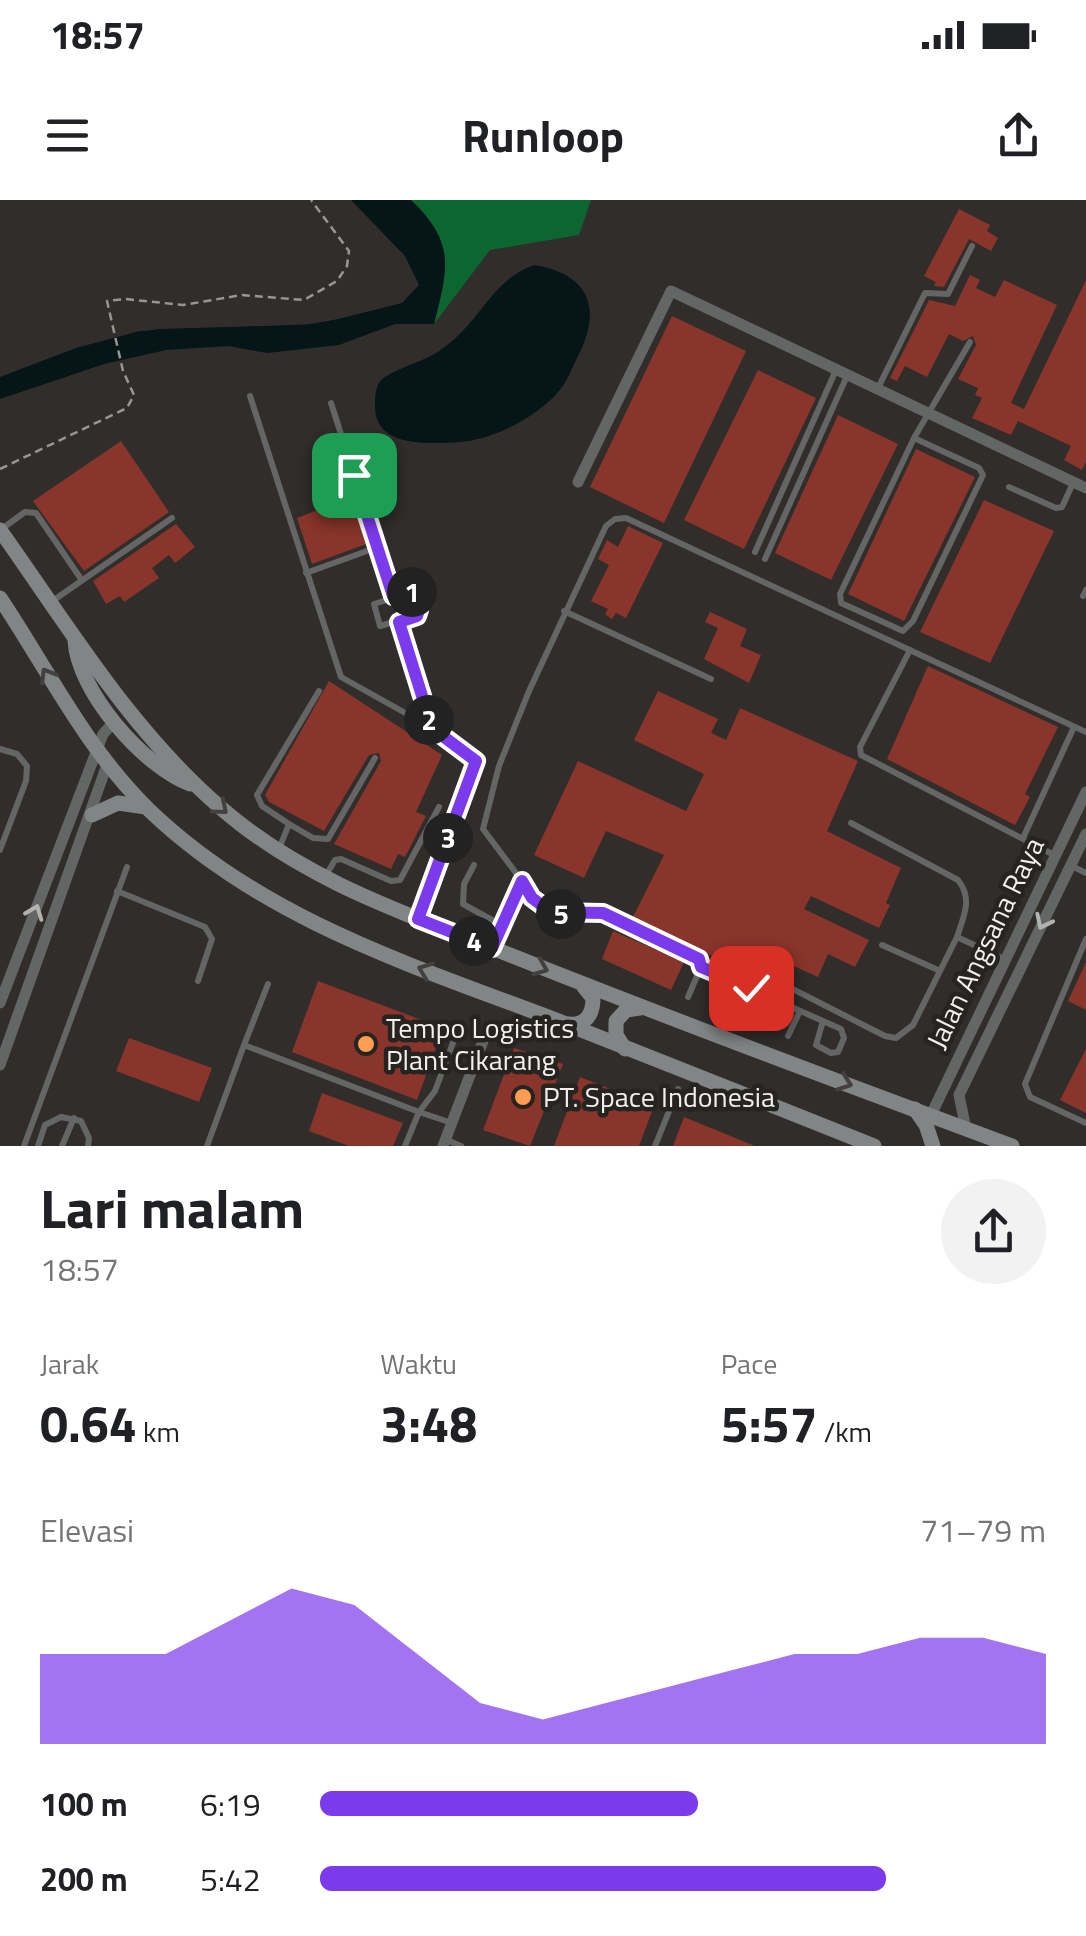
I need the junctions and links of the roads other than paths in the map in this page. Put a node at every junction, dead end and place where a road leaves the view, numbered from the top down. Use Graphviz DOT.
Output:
graph roads {
  1 [pos="972,246"];
  2 [pos="970,342"];
  3 [pos="842,373"];
  4 [pos="877,390"];
  5 [pos="250,396"];
  6 [pos="331,403"];
  7 [pos="928,415"];
  8 [pos="914,438"];
  9 [pos="578,482"];
  10 [pos="1082,484"];
  11 [pos="1009,487"];
  12 [pos="172,518"];
  13 [pos="0,530"];
  14 [pos="378,546"];
  15 [pos="754,552"];
  16 [pos="765,559"];
  17 [pos="306,573"];
  18 [pos="81,579"];
  19 [pos="393,596"];
  20 [pos="0,598"];
  21 [pos="50,602"];
  22 [pos="564,610"];
  23 [pos="399,622"];
  24 [pos="75,636"];
  25 [pos="910,650"];
  26 [pos="712,679"];
  27 [pos="320,690"];
  28 [pos="114,722"];
  29 [pos="1074,726"];
  30 [pos="432,728"];
  31 [pos="1086,732"];
  32 [pos="0,749"];
  33 [pos="103,756"];
  34 [pos="375,758"];
  35 [pos="196,786"];
  36 [pos="1086,792"];
  37 [pos="439,806"];
  38 [pos="146,807"];
  39 [pos="92,815"];
  40 [pos="851,823"];
  41 [pos="289,824"];
  42 [pos="1086,834"];
  43 [pos="1023,838"];
  44 [pos="0,850"];
  45 [pos="277,852"];
  46 [pos="1056,856"];
  47 [pos="474,864"];
  48 [pos="1071,866"];
  49 [pos="127,867"];
  50 [pos="1086,873"];
  51 [pos="324,877"];
  52 [pos="522,881"];
  53 [pos="117,891"];
  54 [pos="418,919"];
  55 [pos="501,925"];
  56 [pos="957,936"];
  57 [pos="1086,939"];
  58 [pos="882,944"];
  59 [pos="492,948"];
  60 [pos="1005,960"];
  61 [pos="701,967"];
  62 [pos="938,970"];
  63 [pos="761,973"];
  64 [pos="727,977"];
  65 [pos="198,981"];
  66 [pos="268,984"];
  67 [pos="581,984"];
  68 [pos="751,988"];
  69 [pos="688,997"];
  70 [pos="775,1000"];
  71 [pos="0,1003"];
  72 [pos="714,1006"];
  73 [pos="641,1008"];
  74 [pos="800,1011"];
  75 [pos="738,1016"];
  76 [pos="823,1021"];
  77 [pos="565,1024"];
  78 [pos="763,1026"];
  79 [pos="457,1032"];
  80 [pos="788,1036"];
  81 [pos="483,1041"];
  82 [pos="244,1044"];
  83 [pos="625,1049"];
  84 [pos="0,1064"];
  85 [pos="678,1088"];
  86 [pos="914,1109"];
  87 [pos="418,1112"];
  88 [pos="932,1115"];
  89 [pos="74,1118"];
  90 [pos="452,1123"];
  91 [pos="1086,1124"];
  92 [pos="966,1129"];
  93 [pos="444,1143"];
  94 [pos="24,1146"];
  95 [pos="38,1146"];
  96 [pos="62,1146"];
  97 [pos="88,1146"];
  98 [pos="207,1146"];
  99 [pos="405,1146"];
  100 [pos="461,1146"];
  101 [pos="655,1146"];
  102 [pos="874,1146"];
  103 [pos="935,1146"];
  104 [pos="1012,1146"];
  1 -- 4 [label="lane"];
  2 -- 7 [label="lane"];
  3 -- 4 [label="street"];
  3 -- 9 [label="street"];
  3 -- 15 [label="lane"];
  3 -- 16 [label="lane"];
  4 -- 7 [label="street"];
  5 -- 17 [label="lane"];
  6 -- 14 [label="lane"];
  7 -- 8 [label="lane"];
  7 -- 10 [label="street"];
  8 -- 8 [label="lane"];
  10 -- 11 [label="lane"];
  12 -- 18 [label="lane"];
  13 -- 18 [label="lane"];
  13 -- 21 [label="street"];
  14 -- 17 [label="lane"];
  14 -- 19 [label="lane"];
  17 -- 30 [label="lane"];
  18 -- 21 [label="lane"];
  19 -- 23 [label="lane"];
  19 -- 23 [label="lane"];
  33 -- 20 [label="street, one-way"];
  21 -- 24 [label="street"];
  22 -- 25 [label="lane"];
  22 -- 26 [label="lane"];
  22 -- 52 [label="lane"];
  23 -- 30 [label="lane"];
  24 -- 28 [label="street"];
  24 -- 35 [label="street"];
  25 -- 29 [label="lane"];
  25 -- 43 [label="lane"];
  27 -- 41 [label="lane"];
  28 -- 33 [label="street"];
  28 -- 35 [label="street"];
  29 -- 31 [label="lane"];
  29 -- 43 [label="lane"];
  30 -- 54 [label="lane"];
  32 -- 44 [label="lane"];
  33 -- 38 [label="street"];
  33 -- 39 [label="street"];
  71 -- 33 [label="street, one-way"];
  34 -- 41 [label="lane"];
  35 -- 45 [label="street, one-way"];
  36 -- 46 [label="street, Jalan Angsana Raya"];
  37 -- 51 [label="lane"];
  38 -- 39 [label="street"];
  77 -- 38 [label="street, one-way"];
  39 -- 84 [label="street"];
  40 -- 56 [label="lane"];
  41 -- 45 [label="lane"];
  42 -- 48 [label="street, Jalan Angsana Raya"];
  43 -- 46 [label="lane"];
  45 -- 51 [label="street"];
  46 -- 60 [label="street, Jalan Angsana Raya"];
  47 -- 55 [label="lane"];
  48 -- 50 [label="lane"];
  48 -- 92 [label="street, Jalan Angsana Raya, one-way"];
  49 -- 53 [label="lane"];
  51 -- 54 [label="street"];
  52 -- 55 [label="lane"];
  52 -- 61 [label="lane"];
  53 -- 65 [label="lane"];
  53 -- 94 [label="lane"];
  54 -- 59 [label="street"];
  55 -- 59 [label="lane"];
  56 -- 60 [label="lane"];
  56 -- 62 [label="lane"];
  57 -- 91 [label="lane"];
  58 -- 62 [label="lane"];
  59 -- 67 [label="street, one-way"];
  60 -- 88 [label="street, Jalan Angsana Raya"];
  61 -- 64 [label="lane"];
  61 -- 69 [label="lane"];
  62 -- 63 [label="lane"];
  64 -- 68 [label="lane"];
  64 -- 72 [label="lane"];
  66 -- 82 [label="lane"];
  67 -- 73 [label="street"];
  67 -- 77 [label="street"];
  68 -- 70 [label="lane"];
  68 -- 75 [label="lane"];
  70 -- 74 [label="lane"];
  70 -- 78 [label="lane"];
  73 -- 83 [label="street"];
  73 -- 86 [label="street, one-way"];
  74 -- 76 [label="lane"];
  74 -- 80 [label="lane"];
  76 -- 76 [label="lane"];
  77 -- 83 [label="street"];
  79 -- 87 [label="lane"];
  81 -- 90 [label="street"];
  82 -- 87 [label="lane"];
  82 -- 98 [label="lane"];
  83 -- 102 [label="street"];
  85 -- 101 [label="lane"];
  86 -- 88 [label="street"];
  86 -- 103 [label="street"];
  87 -- 90 [label="lane"];
  87 -- 99 [label="lane"];
  88 -- 92 [label="street"];
  88 -- 103 [label="street"];
  89 -- 95 [label="lane"];
  89 -- 96 [label="lane"];
  89 -- 97 [label="lane"];
  90 -- 93 [label="street"];
  92 -- 104 [label="street"];
  93 -- 100 [label="lane"];
}
